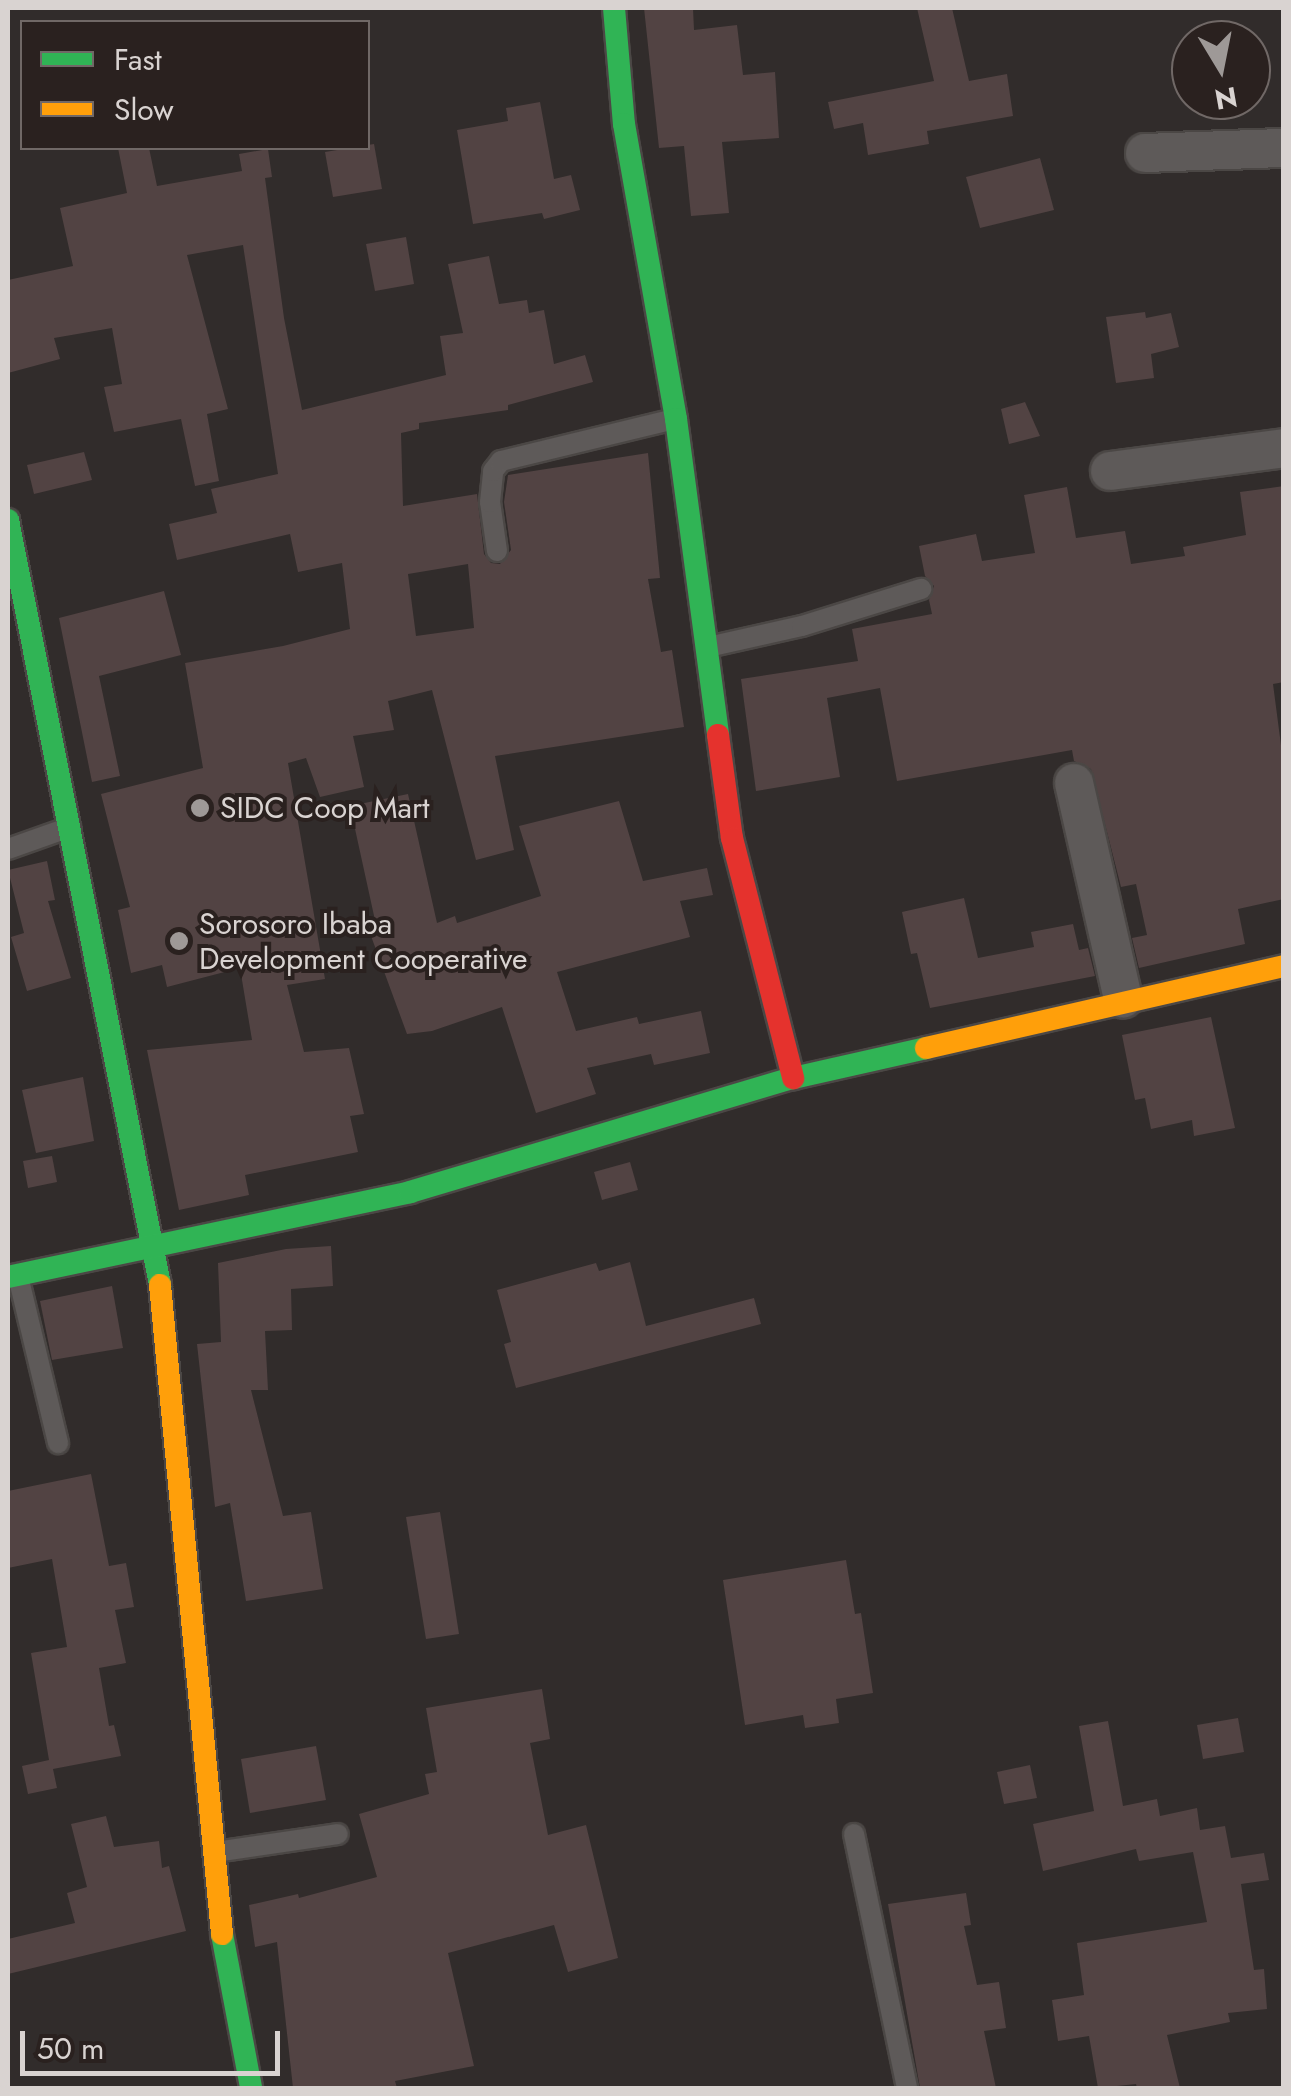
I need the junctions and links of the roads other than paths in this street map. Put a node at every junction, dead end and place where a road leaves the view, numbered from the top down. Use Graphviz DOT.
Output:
graph roads {
  1 [pos="614,8"];
  2 [pos="1284,148"];
  3 [pos="1145,153"];
  4 [pos="676,418"];
  5 [pos="1284,448"];
  6 [pos="1110,471"];
  7 [pos="8,527"];
  8 [pos="497,551"];
  9 [pos="920,589"];
  10 [pos="708,646"];
  11 [pos="1074,783"];
  12 [pos="72,826"];
  13 [pos="8,849"];
  14 [pos="1284,966"];
  15 [pos="1123,1000"];
  16 [pos="793,1078"];
  17 [pos="156,1246"];
  18 [pos="12,1276"];
  19 [pos="58,1443"];
  20 [pos="338,1834"];
  21 [pos="854,1834"];
  22 [pos="214,1853"];
  23 [pos="251,2088"];
  24 [pos="907,2088"];
  1 -- 4 [label="street"];
  2 -- 3 [label="street"];
  4 -- 8 [label="lane"];
  4 -- 10 [label="street"];
  5 -- 6 [label="street"];
  7 -- 12 [label="street"];
  9 -- 10 [label="lane"];
  10 -- 16 [label="street"];
  11 -- 15 [label="street"];
  12 -- 13 [label="lane"];
  12 -- 17 [label="street"];
  14 -- 15 [label="street"];
  15 -- 16 [label="street"];
  16 -- 17 [label="street"];
  17 -- 18 [label="street"];
  17 -- 22 [label="street"];
  18 -- 19 [label="lane"];
  20 -- 22 [label="lane"];
  21 -- 24 [label="lane"];
  22 -- 23 [label="street"];
}
